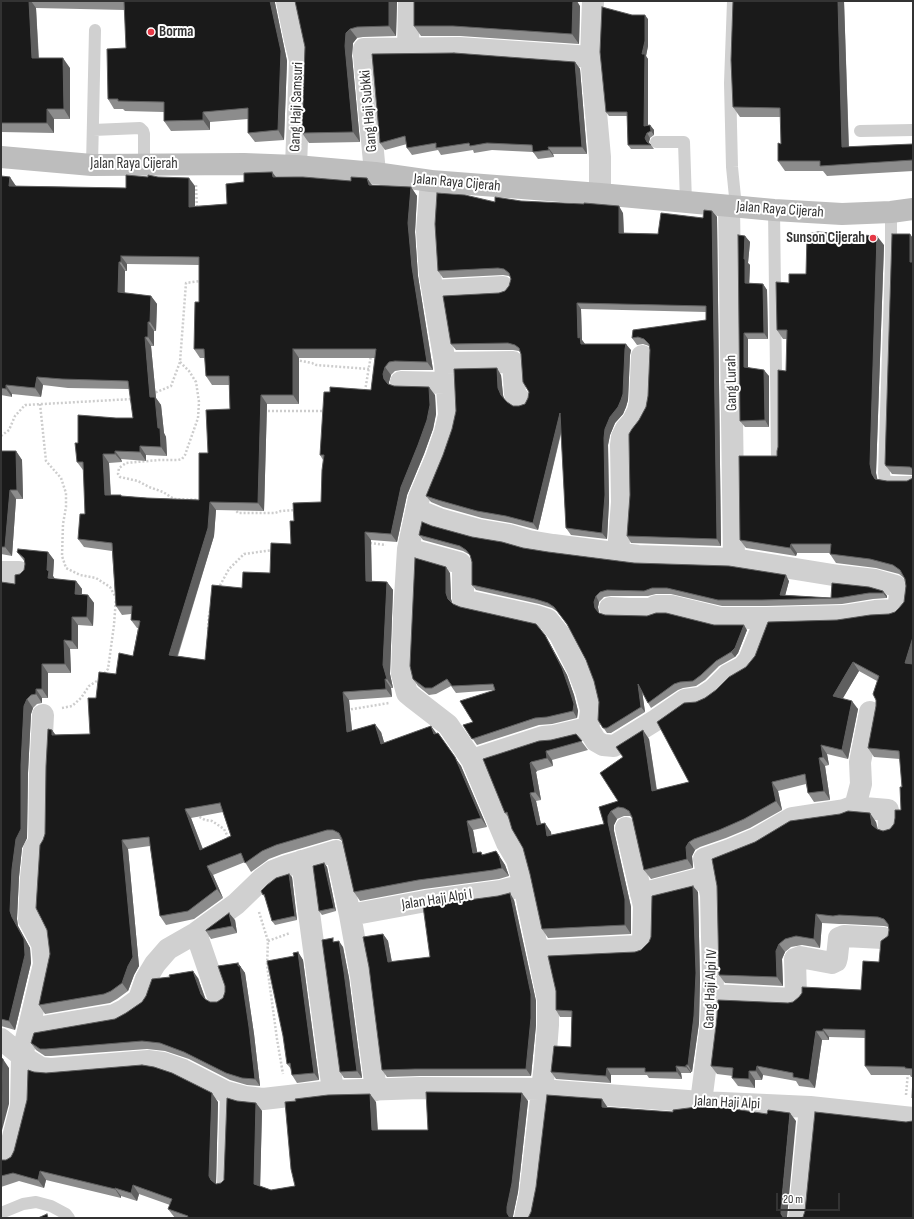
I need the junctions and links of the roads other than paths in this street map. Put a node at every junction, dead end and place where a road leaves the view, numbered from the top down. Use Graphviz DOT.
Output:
graph roads {
  1 [pos="287,1"];
  2 [pos="409,1"];
  3 [pos="593,1"];
  4 [pos="733,1"];
  5 [pos="95,30"];
  6 [pos="408,49"];
  7 [pos="591,57"];
  8 [pos="93,130"];
  9 [pos="913,130"];
  10 [pos="860,131"];
  11 [pos="656,142"];
  12 [pos="1,157"];
  13 [pos="92,165"];
  14 [pos="144,165"];
  15 [pos="296,166"];
  16 [pos="374,173"];
  17 [pos="430,181"];
  18 [pos="600,194"];
  19 [pos="686,202"];
  20 [pos="733,206"];
  21 [pos="913,209"];
  22 [pos="774,210"];
  23 [pos="891,212"];
  24 [pos="503,287"];
  25 [pos="432,291"];
  26 [pos="642,356"];
  27 [pos="445,373"];
  28 [pos="401,382"];
  29 [pos="521,401"];
  30 [pos="776,455"];
  31 [pos="913,482"];
  32 [pos="417,510"];
  33 [pos="408,549"];
  34 [pos="618,553"];
  35 [pos="734,559"];
  36 [pos="610,608"];
  37 [pos="766,618"];
  38 [pos="870,712"];
  39 [pos="43,715"];
  40 [pos="588,728"];
  41 [pos="472,760"];
  42 [pos="852,807"];
  43 [pos="626,828"];
  44 [pos="889,828"];
  45 [pos="302,861"];
  46 [pos="706,877"];
  47 [pos="524,885"];
  48 [pos="642,894"];
  49 [pos="350,915"];
  50 [pos="196,933"];
  51 [pos="883,938"];
  52 [pos="539,951"];
  53 [pos="712,995"];
  54 [pos="218,998"];
  55 [pos="30,1029"];
  56 [pos="1,1039"];
  57 [pos="22,1056"];
  58 [pos="542,1089"];
  59 [pos="376,1090"];
  60 [pos="333,1091"];
  61 [pos="226,1092"];
  62 [pos="701,1102"];
  63 [pos="810,1107"];
  64 [pos="909,1118"];
  65 [pos="8,1157"];
  66 [pos="224,1185"];
  67 [pos="1,1213"];
  68 [pos="68,1218"];
  69 [pos="525,1218"];
  70 [pos="799,1218"];
  1 -- 15 [label="street, Gang Haji Samsuri"];
  2 -- 6 [label="street"];
  3 -- 7 [label="street"];
  4 -- 20 [label="lane"];
  5 -- 8 [label="lane"];
  6 -- 7 [label="street"];
  6 -- 16 [label="street, Gang Haji Subkki"];
  7 -- 18 [label="street"];
  8 -- 13 [label="lane"];
  8 -- 14 [label="lane"];
  9 -- 10 [label="lane"];
  11 -- 19 [label="lane"];
  12 -- 13 [label="main road, Jalan Raya Cijerah"];
  13 -- 14 [label="main road, Jalan Raya Cijerah"];
  14 -- 15 [label="main road, Jalan Raya Cijerah"];
  15 -- 16 [label="main road, Jalan Raya Cijerah"];
  16 -- 17 [label="main road, Jalan Raya Cijerah"];
  17 -- 18 [label="main road, Jalan Raya Cijerah"];
  17 -- 25 [label="street"];
  18 -- 19 [label="main road, Jalan Raya Cijerah"];
  19 -- 20 [label="main road, Jalan Raya Cijerah"];
  20 -- 22 [label="main road, Jalan Raya Cijerah"];
  20 -- 35 [label="street, Gang Lurah"];
  21 -- 23 [label="main road, Jalan Raya Cijerah"];
  22 -- 23 [label="main road, Jalan Raya Cijerah"];
  22 -- 30 [label="lane"];
  23 -- 31 [label="lane"];
  24 -- 25 [label="street"];
  25 -- 27 [label="street"];
  26 -- 34 [label="street"];
  27 -- 28 [label="street"];
  27 -- 29 [label="street"];
  27 -- 32 [label="street"];
  32 -- 33 [label="street"];
  32 -- 34 [label="street"];
  33 -- 40 [label="street"];
  33 -- 41 [label="street"];
  34 -- 35 [label="street"];
  35 -- 37 [label="street"];
  36 -- 37 [label="street"];
  37 -- 40 [label="street"];
  38 -- 42 [label="street"];
  39 -- 55 [label="street"];
  40 -- 41 [label="street"];
  41 -- 47 [label="street"];
  42 -- 44 [label="street"];
  42 -- 46 [label="street, Gang Haji Alpi IV"];
  43 -- 48 [label="street"];
  45 -- 49 [label="street"];
  45 -- 50 [label="street"];
  45 -- 60 [label="street"];
  46 -- 48 [label="street"];
  46 -- 53 [label="street, Gang Haji Alpi IV"];
  47 -- 49 [label="street, Jalan Haji Alpi I"];
  47 -- 52 [label="street"];
  48 -- 52 [label="street"];
  49 -- 59 [label="street"];
  50 -- 54 [label="street"];
  50 -- 55 [label="street"];
  51 -- 53 [label="street"];
  52 -- 58 [label="street"];
  53 -- 62 [label="street, Gang Haji Alpi IV"];
  55 -- 57 [label="street"];
  56 -- 57 [label="street, Jalan Haji Alpi"];
  57 -- 61 [label="street, Jalan Haji Alpi"];
  57 -- 65 [label="street"];
  58 -- 59 [label="street, Jalan Haji Alpi"];
  58 -- 62 [label="street, Jalan Haji Alpi"];
  58 -- 69 [label="street"];
  59 -- 60 [label="street, Jalan Haji Alpi"];
  60 -- 61 [label="street, Jalan Haji Alpi"];
  61 -- 66 [label="lane"];
  62 -- 63 [label="street, Jalan Haji Alpi"];
  63 -- 64 [label="street, Jalan Haji Alpi"];
  63 -- 70 [label="street"];
  67 -- 68 [label="lane"];
}
